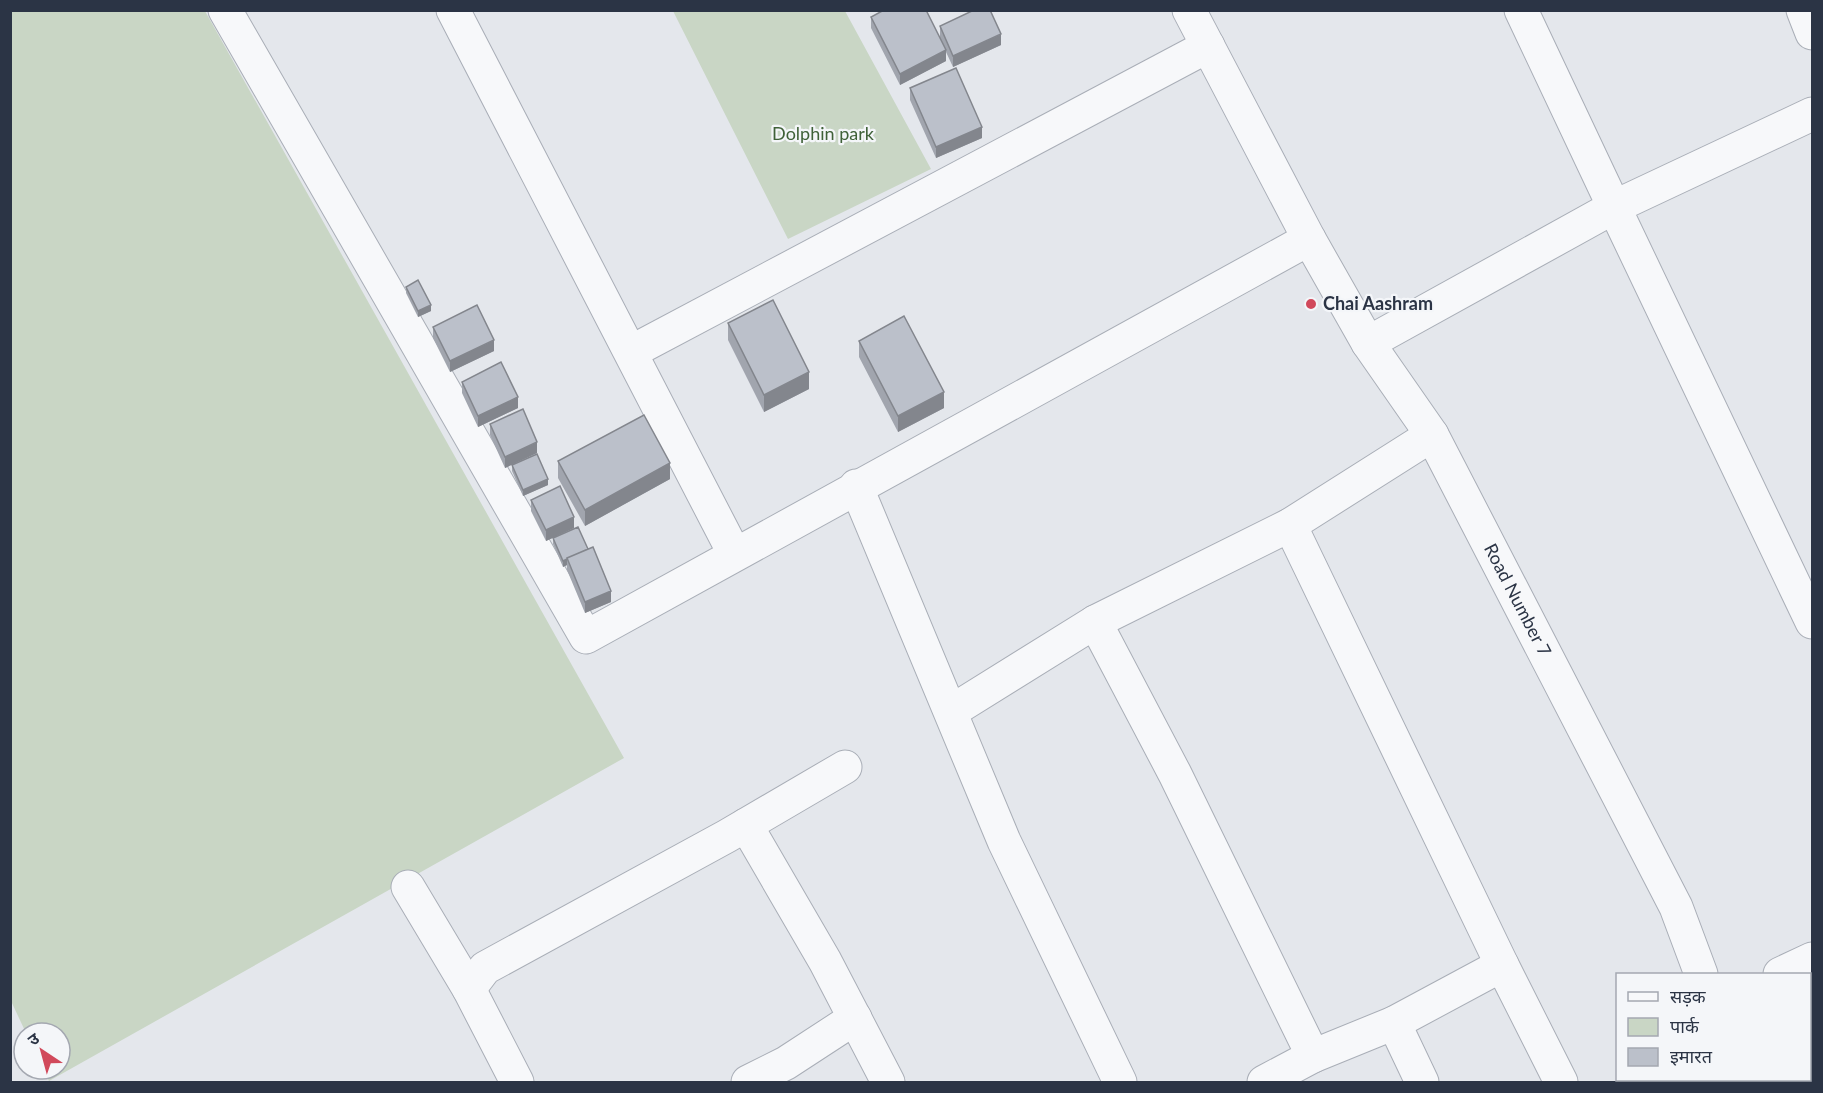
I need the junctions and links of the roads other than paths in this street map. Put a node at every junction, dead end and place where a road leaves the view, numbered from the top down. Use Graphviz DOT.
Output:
graph roads {
  1 [pos="225,10"];
  2 [pos="453,10"];
  3 [pos="1189,10"];
  4 [pos="1521,10"];
  5 [pos="1803,10"];
  6 [pos="1812,33"];
  7 [pos="1208,46"];
  8 [pos="1812,114"];
  9 [pos="1614,207"];
  10 [pos="1309,239"];
  11 [pos="1368,343"];
  12 [pos="631,352"];
  13 [pos="1432,435"];
  14 [pos="856,486"];
  15 [pos="1290,525"];
  16 [pos="734,553"];
  17 [pos="1095,622"];
  18 [pos="1812,622"];
  19 [pos="952,711"];
  20 [pos="845,767"];
  21 [pos="746,825"];
  22 [pos="408,887"];
  23 [pos="1812,959"];
  24 [pos="1502,965"];
  25 [pos="1700,973"];
  26 [pos="1784,973"];
  27 [pos="469,989"];
  28 [pos="855,1018"];
  29 [pos="1394,1023"];
  30 [pos="1313,1056"];
  31 [pos="517,1083"];
  32 [pos="748,1083"];
  33 [pos="888,1083"];
  34 [pos="1120,1083"];
  35 [pos="1264,1083"];
  36 [pos="1422,1083"];
  37 [pos="1561,1083"];
  1 -- 16 [label="street"];
  2 -- 12 [label="street"];
  3 -- 7 [label="street, Road Number 7"];
  4 -- 9 [label="street"];
  5 -- 6 [label="street"];
  7 -- 10 [label="street, Road Number 7"];
  7 -- 12 [label="street"];
  8 -- 9 [label="street"];
  9 -- 11 [label="street"];
  9 -- 18 [label="street"];
  10 -- 11 [label="street, Road Number 7"];
  10 -- 14 [label="street"];
  11 -- 13 [label="street, Road Number 7"];
  12 -- 16 [label="street"];
  13 -- 15 [label="street"];
  13 -- 25 [label="street, Road Number 7"];
  14 -- 16 [label="street"];
  14 -- 19 [label="street"];
  15 -- 17 [label="street"];
  15 -- 24 [label="street"];
  17 -- 19 [label="street"];
  17 -- 30 [label="street"];
  19 -- 34 [label="street"];
  20 -- 21 [label="street"];
  21 -- 27 [label="street"];
  21 -- 28 [label="street"];
  22 -- 27 [label="street"];
  23 -- 26 [label="street"];
  24 -- 29 [label="street"];
  24 -- 37 [label="street"];
  27 -- 31 [label="street"];
  28 -- 32 [label="street"];
  28 -- 33 [label="street"];
  29 -- 30 [label="street"];
  29 -- 36 [label="street"];
  30 -- 35 [label="street"];
}
